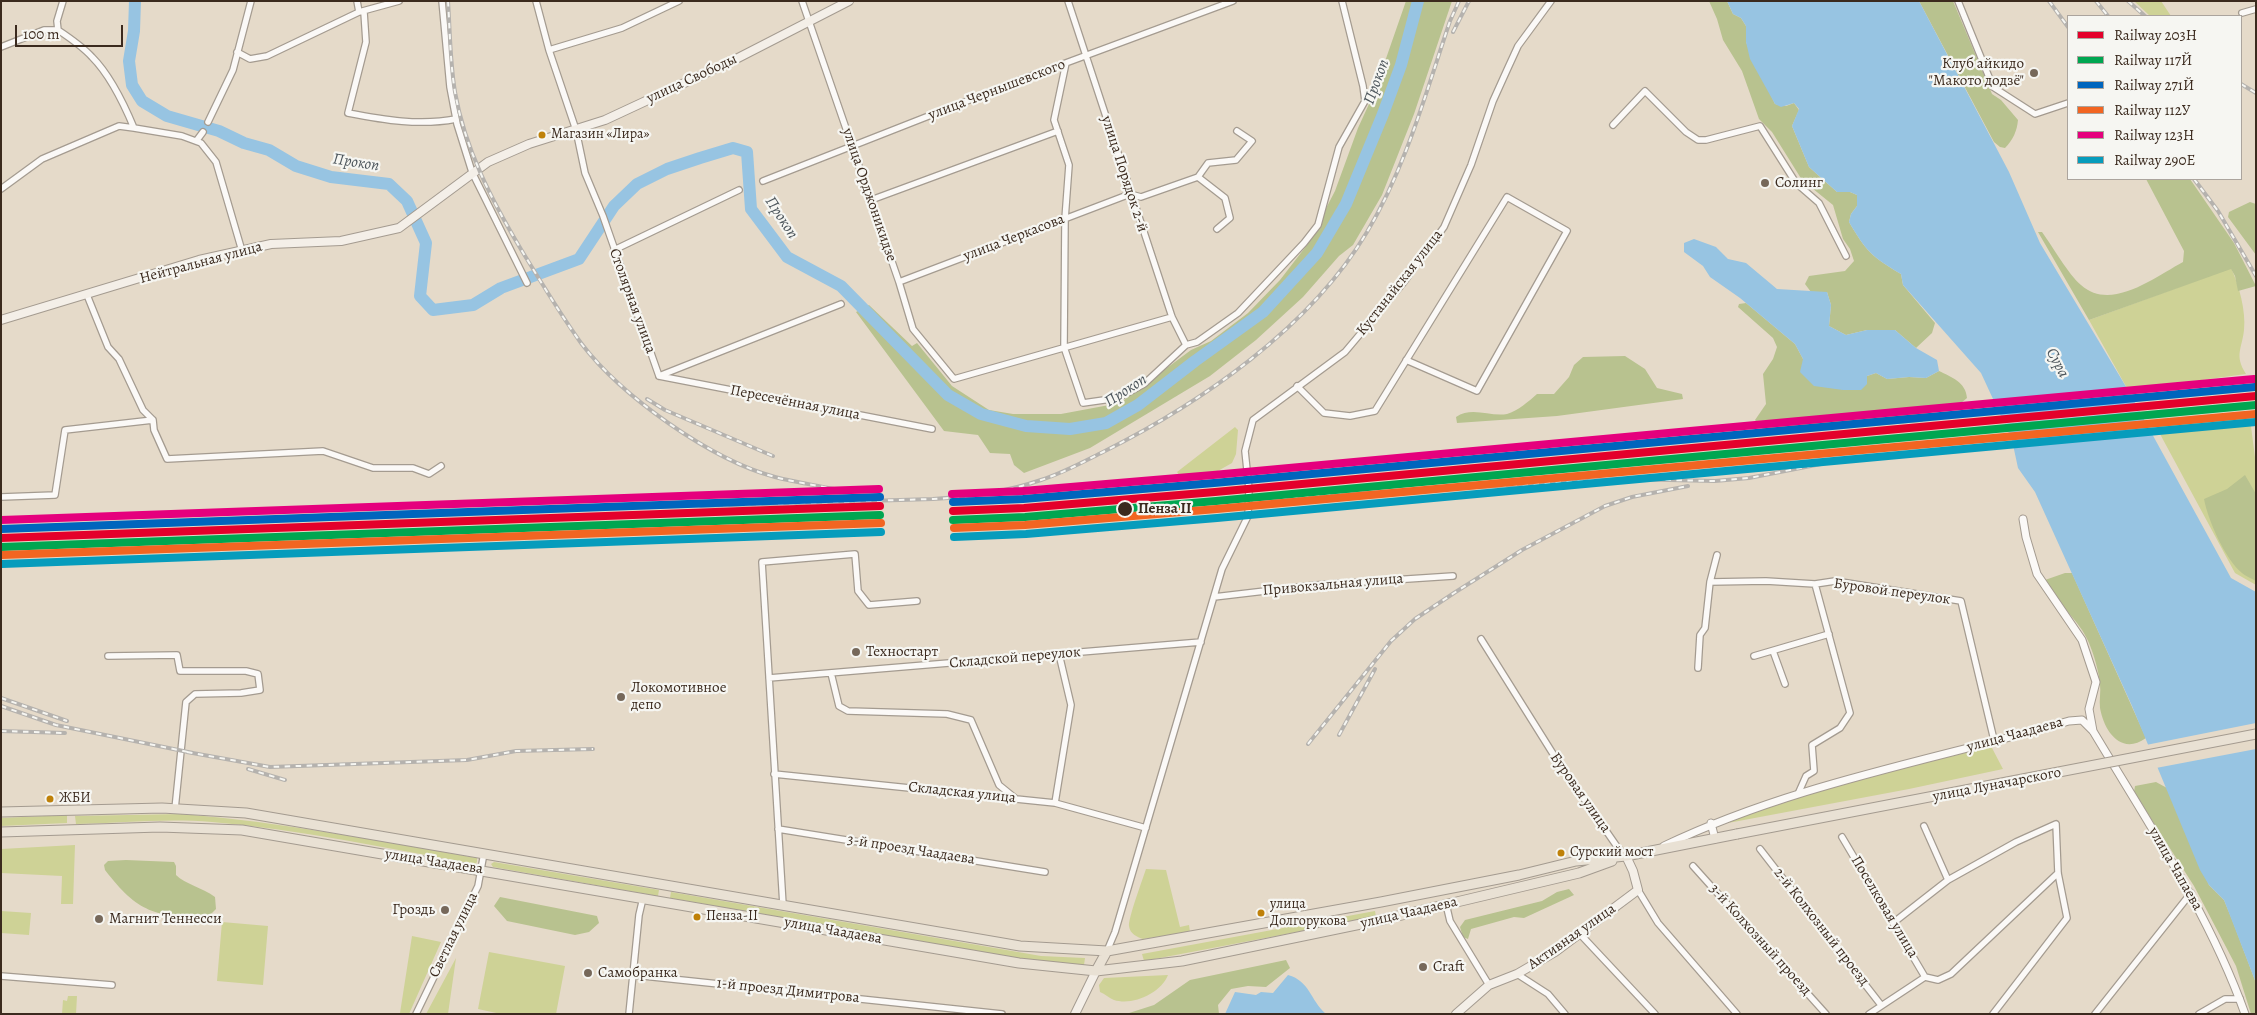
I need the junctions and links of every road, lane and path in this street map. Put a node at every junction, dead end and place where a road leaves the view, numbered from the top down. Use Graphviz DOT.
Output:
graph roads {
  1 [pos="63,1"];
  2 [pos="251,1"];
  3 [pos="356,1"];
  4 [pos="399,1"];
  5 [pos="442,1"];
  6 [pos="536,1"];
  7 [pos="678,1"];
  8 [pos="802,1"];
  9 [pos="849,1"];
  10 [pos="1068,1"];
  11 [pos="1233,1"];
  12 [pos="1342,1"];
  13 [pos="1551,1"];
  14 [pos="1958,1"];
  15 [pos="2256,8"];
  16 [pos="361,12"];
  17 [pos="2242,13"];
  18 [pos="809,22"];
  19 [pos="58,30"];
  20 [pos="1,47"];
  21 [pos="549,50"];
  22 [pos="237,52"];
  23 [pos="1086,55"];
  24 [pos="1066,62"];
  25 [pos="2067,103"];
  26 [pos="456,119"];
  27 [pos="208,122"];
  28 [pos="1613,125"];
  29 [pos="134,128"];
  30 [pos="576,130"];
  31 [pos="1058,131"];
  32 [pos="1237,131"];
  33 [pos="203,132"];
  34 [pos="198,140"];
  35 [pos="529,144"];
  36 [pos="852,147"];
  37 [pos="472,172"];
  38 [pos="1198,176"];
  39 [pos="763,181"];
  40 [pos="1,189"];
  41 [pos="740,190"];
  42 [pos="1130,194"];
  43 [pos="871,200"];
  44 [pos="1065,219"];
  45 [pos="1217,228"];
  46 [pos="614,250"];
  47 [pos="242,251"];
  48 [pos="1846,256"];
  49 [pos="899,282"];
  50 [pos="527,283"];
  51 [pos="87,295"];
  52 [pos="841,304"];
  53 [pos="1172,317"];
  54 [pos="1,320"];
  55 [pos="1186,345"];
  56 [pos="1064,347"];
  57 [pos="1406,360"];
  58 [pos="659,376"];
  59 [pos="1297,386"];
  60 [pos="153,420"];
  61 [pos="932,429"];
  62 [pos="441,466"];
  63 [pos="1,497"];
  64 [pos="2023,519"];
  65 [pos="1717,555"];
  66 [pos="1453,576"];
  67 [pos="1710,582"];
  68 [pos="1815,584"];
  69 [pos="1214,597"];
  70 [pos="917,601"];
  71 [pos="1829,634"];
  72 [pos="1481,639"];
  73 [pos="1200,642"];
  74 [pos="1773,651"];
  75 [pos="1059,654"];
  76 [pos="108,656"];
  77 [pos="1754,656"];
  78 [pos="1698,668"];
  79 [pos="831,673"];
  80 [pos="769,678"];
  81 [pos="1785,684"];
  82 [pos="2093,731"];
  83 [pos="2256,734"];
  84 [pos="1994,740"];
  85 [pos="774,774"];
  86 [pos="1798,794"];
  87 [pos="1015,798"];
  88 [pos="1055,803"];
  89 [pos="175,809"];
  90 [pos="1,812"];
  91 [pos="1711,824"];
  92 [pos="1924,826"];
  93 [pos="1146,828"];
  94 [pos="778,829"];
  95 [pos="1,832"];
  96 [pos="1737,834"];
  97 [pos="1842,837"];
  98 [pos="1715,839"];
  99 [pos="1760,849"];
  100 [pos="1655,850"];
  101 [pos="484,853"];
  102 [pos="1626,856"];
  103 [pos="1693,866"];
  104 [pos="481,870"];
  105 [pos="1045,872"];
  106 [pos="2058,873"];
  107 [pos="1948,880"];
  108 [pos="1638,890"];
  109 [pos="2191,892"];
  110 [pos="643,898"];
  111 [pos="1381,902"];
  112 [pos="1446,904"];
  113 [pos="783,905"];
  114 [pos="1385,919"];
  115 [pos="1893,923"];
  116 [pos="1580,934"];
  117 [pos="1107,952"];
  118 [pos="1096,971"];
  119 [pos="1517,974"];
  120 [pos="634,975"];
  121 [pos="1,976"];
  122 [pos="1925,977"];
  123 [pos="112,985"];
  124 [pos="1489,985"];
  125 [pos="2240,999"];
  126 [pos="1881,1005"];
  127 [pos="416,1014"];
  128 [pos="629,1014"];
  129 [pos="1002,1014"];
  130 [pos="1075,1014"];
  131 [pos="1456,1014"];
  132 [pos="1565,1014"];
  133 [pos="1655,1014"];
  134 [pos="1737,1014"];
  135 [pos="1826,1014"];
  136 [pos="1869,1014"];
  137 [pos="1992,1014"];
  138 [pos="2095,1014"];
  139 [pos="2199,1014"];
  140 [pos="2245,1014"];
  1 -- 19 [label="street"];
  2 -- 22 [label="street"];
  3 -- 16 [label="street"];
  4 -- 16 [label="street"];
  5 -- 26 [label="street"];
  6 -- 21 [label="street"];
  7 -- 21 [label="street"];
  8 -- 18 [label="street, улица Орджоникидзе"];
  9 -- 18 [label="main road, улица Свободы"];
  10 -- 23 [label="street, улица Порядок 2-й"];
  11 -- 23 [label="street, улица Чернышевского"];
  12 -- 55 [label="street"];
  13 -- 59 [label="street, Кустанайская улица"];
  14 -- 25 [label="street"];
  15 -- 17 [label="street"];
  16 -- 22 [label="street"];
  16 -- 26 [label="street"];
  18 -- 30 [label="main road, улица Свободы"];
  18 -- 36 [label="street, улица Орджоникидзе"];
  19 -- 20 [label="street"];
  19 -- 29 [label="street"];
  21 -- 30 [label="street"];
  22 -- 27 [label="street"];
  23 -- 24 [label="street, улица Чернышевского"];
  23 -- 42 [label="street, улица Порядок 2-й"];
  24 -- 31 [label="street"];
  24 -- 36 [label="street, улица Чернышевского"];
  26 -- 37 [label="street"];
  28 -- 48 [label="street"];
  29 -- 34 [label="street"];
  29 -- 40 [label="street"];
  30 -- 35 [label="main road, улица Свободы"];
  30 -- 46 [label="street, Столярная улица"];
  31 -- 43 [label="street"];
  31 -- 44 [label="street"];
  32 -- 38 [label="street, улица Черкасова"];
  33 -- 34 [label="street"];
  34 -- 47 [label="street"];
  35 -- 37 [label="main road, Нейтральная улица"];
  36 -- 39 [label="street, улица Чернышевского"];
  36 -- 43 [label="street, улица Орджоникидзе"];
  37 -- 47 [label="main road, Нейтральная улица"];
  37 -- 50 [label="street"];
  38 -- 42 [label="street, улица Черкасова"];
  38 -- 45 [label="street"];
  41 -- 46 [label="street"];
  42 -- 44 [label="street, улица Черкасова"];
  42 -- 53 [label="street, улица Порядок 2-й"];
  43 -- 49 [label="street, улица Орджоникидзе"];
  44 -- 49 [label="street, улица Черкасова"];
  44 -- 56 [label="street"];
  46 -- 58 [label="street, Столярная улица"];
  47 -- 51 [label="main road, Нейтральная улица"];
  49 -- 56 [label="street, улица Орджоникидзе"];
  51 -- 54 [label="main road, Нейтральная улица"];
  51 -- 60 [label="street"];
  52 -- 58 [label="street"];
  53 -- 55 [label="street, улица Порядок 2-й"];
  53 -- 56 [label="street"];
  55 -- 56 [label="street"];
  57 -- 57 [label="street"];
  57 -- 59 [label="street"];
  58 -- 61 [label="street, Пересечённая улица"];
  59 -- 69 [label="street, Кустанайская улица"];
  60 -- 62 [label="street"];
  60 -- 63 [label="street"];
  64 -- 82 [label="street"];
  65 -- 67 [label="street"];
  66 -- 69 [label="street, Привокзальная улица"];
  67 -- 68 [label="street, Буровой переулок"];
  67 -- 78 [label="street"];
  68 -- 71 [label="street"];
  68 -- 84 [label="street, Буровой переулок"];
  69 -- 73 [label="street"];
  70 -- 80 [label="street"];
  71 -- 74 [label="street"];
  71 -- 86 [label="street"];
  72 -- 102 [label="street, Буровая улица"];
  73 -- 75 [label="street, Складской переулок"];
  73 -- 93 [label="street"];
  74 -- 77 [label="street"];
  74 -- 81 [label="street"];
  75 -- 79 [label="street, Складской переулок"];
  75 -- 88 [label="street"];
  76 -- 89 [label="street"];
  79 -- 80 [label="street, Складской переулок"];
  79 -- 87 [label="street"];
  80 -- 85 [label="street"];
  82 -- 84 [label="street, улица Чаадаева"];
  82 -- 109 [label="street, улица Чапаева"];
  83 -- 96 [label="main road, улица Луначарского, bridge"];
  84 -- 86 [label="street, улица Чаадаева"];
  85 -- 87 [label="street, Складская улица"];
  85 -- 94 [label="street"];
  86 -- 91 [label="street, улица Чаадаева"];
  87 -- 88 [label="street, Складская улица"];
  88 -- 93 [label="street, Складская улица"];
  89 -- 90 [label="main road, улица Чаадаева"];
  89 -- 101 [label="main road, улица Чаадаева"];
  91 -- 98 [label="street"];
  91 -- 100 [label="street, улица Чаадаева"];
  92 -- 107 [label="street"];
  93 -- 117 [label="street"];
  94 -- 105 [label="street, 3-й проезд Чаадаева"];
  94 -- 113 [label="street"];
  95 -- 104 [label="main road, улица Чаадаева"];
  96 -- 98 [label="main road, улица Чаадаева"];
  97 -- 115 [label="street, Поселковая улица"];
  98 -- 100 [label="main road, улица Чаадаева"];
  99 -- 126 [label="street, 2-й Колхозный проезд"];
  100 -- 102 [label="main road, улица Чаадаева"];
  101 -- 104 [label="street, Светлая улица"];
  101 -- 113 [label="main road, улица Чаадаева"];
  102 -- 108 [label="main road, Буровая улица"];
  102 -- 111 [label="main road, улица Чаадаева"];
  102 -- 112 [label="main road, улица Чаадаева"];
  103 -- 135 [label="street, 3-й Колхозный проезд"];
  104 -- 110 [label="main road, улица Чаадаева"];
  104 -- 127 [label="street, Светлая улица"];
  106 -- 107 [label="street"];
  106 -- 122 [label="street"];
  106 -- 137 [label="street"];
  107 -- 115 [label="street"];
  108 -- 116 [label="main road, Активная улица"];
  108 -- 134 [label="street, Буровая улица"];
  109 -- 125 [label="street, улица Чапаева"];
  109 -- 138 [label="street"];
  110 -- 118 [label="main road, улица Чаадаева"];
  110 -- 120 [label="street"];
  111 -- 114 [label="main road"];
  111 -- 117 [label="main road, улица Чаадаева"];
  112 -- 114 [label="main road, улица Чаадаева"];
  112 -- 124 [label="street"];
  113 -- 117 [label="main road, улица Чаадаева"];
  114 -- 118 [label="main road, улица Чаадаева"];
  115 -- 122 [label="street, Поселковая улица"];
  116 -- 119 [label="main road, Активная улица"];
  116 -- 133 [label="street"];
  117 -- 118 [label="main road"];
  118 -- 130 [label="main road"];
  119 -- 124 [label="main road, Активная улица"];
  119 -- 132 [label="street"];
  120 -- 128 [label="street"];
  120 -- 129 [label="street, 1-й проезд Димитрова"];
  121 -- 123 [label="street"];
  122 -- 126 [label="street"];
  124 -- 131 [label="main road, Активная улица"];
  125 -- 139 [label="street"];
  125 -- 140 [label="street, улица Чапаева"];
  126 -- 136 [label="street"];
}
